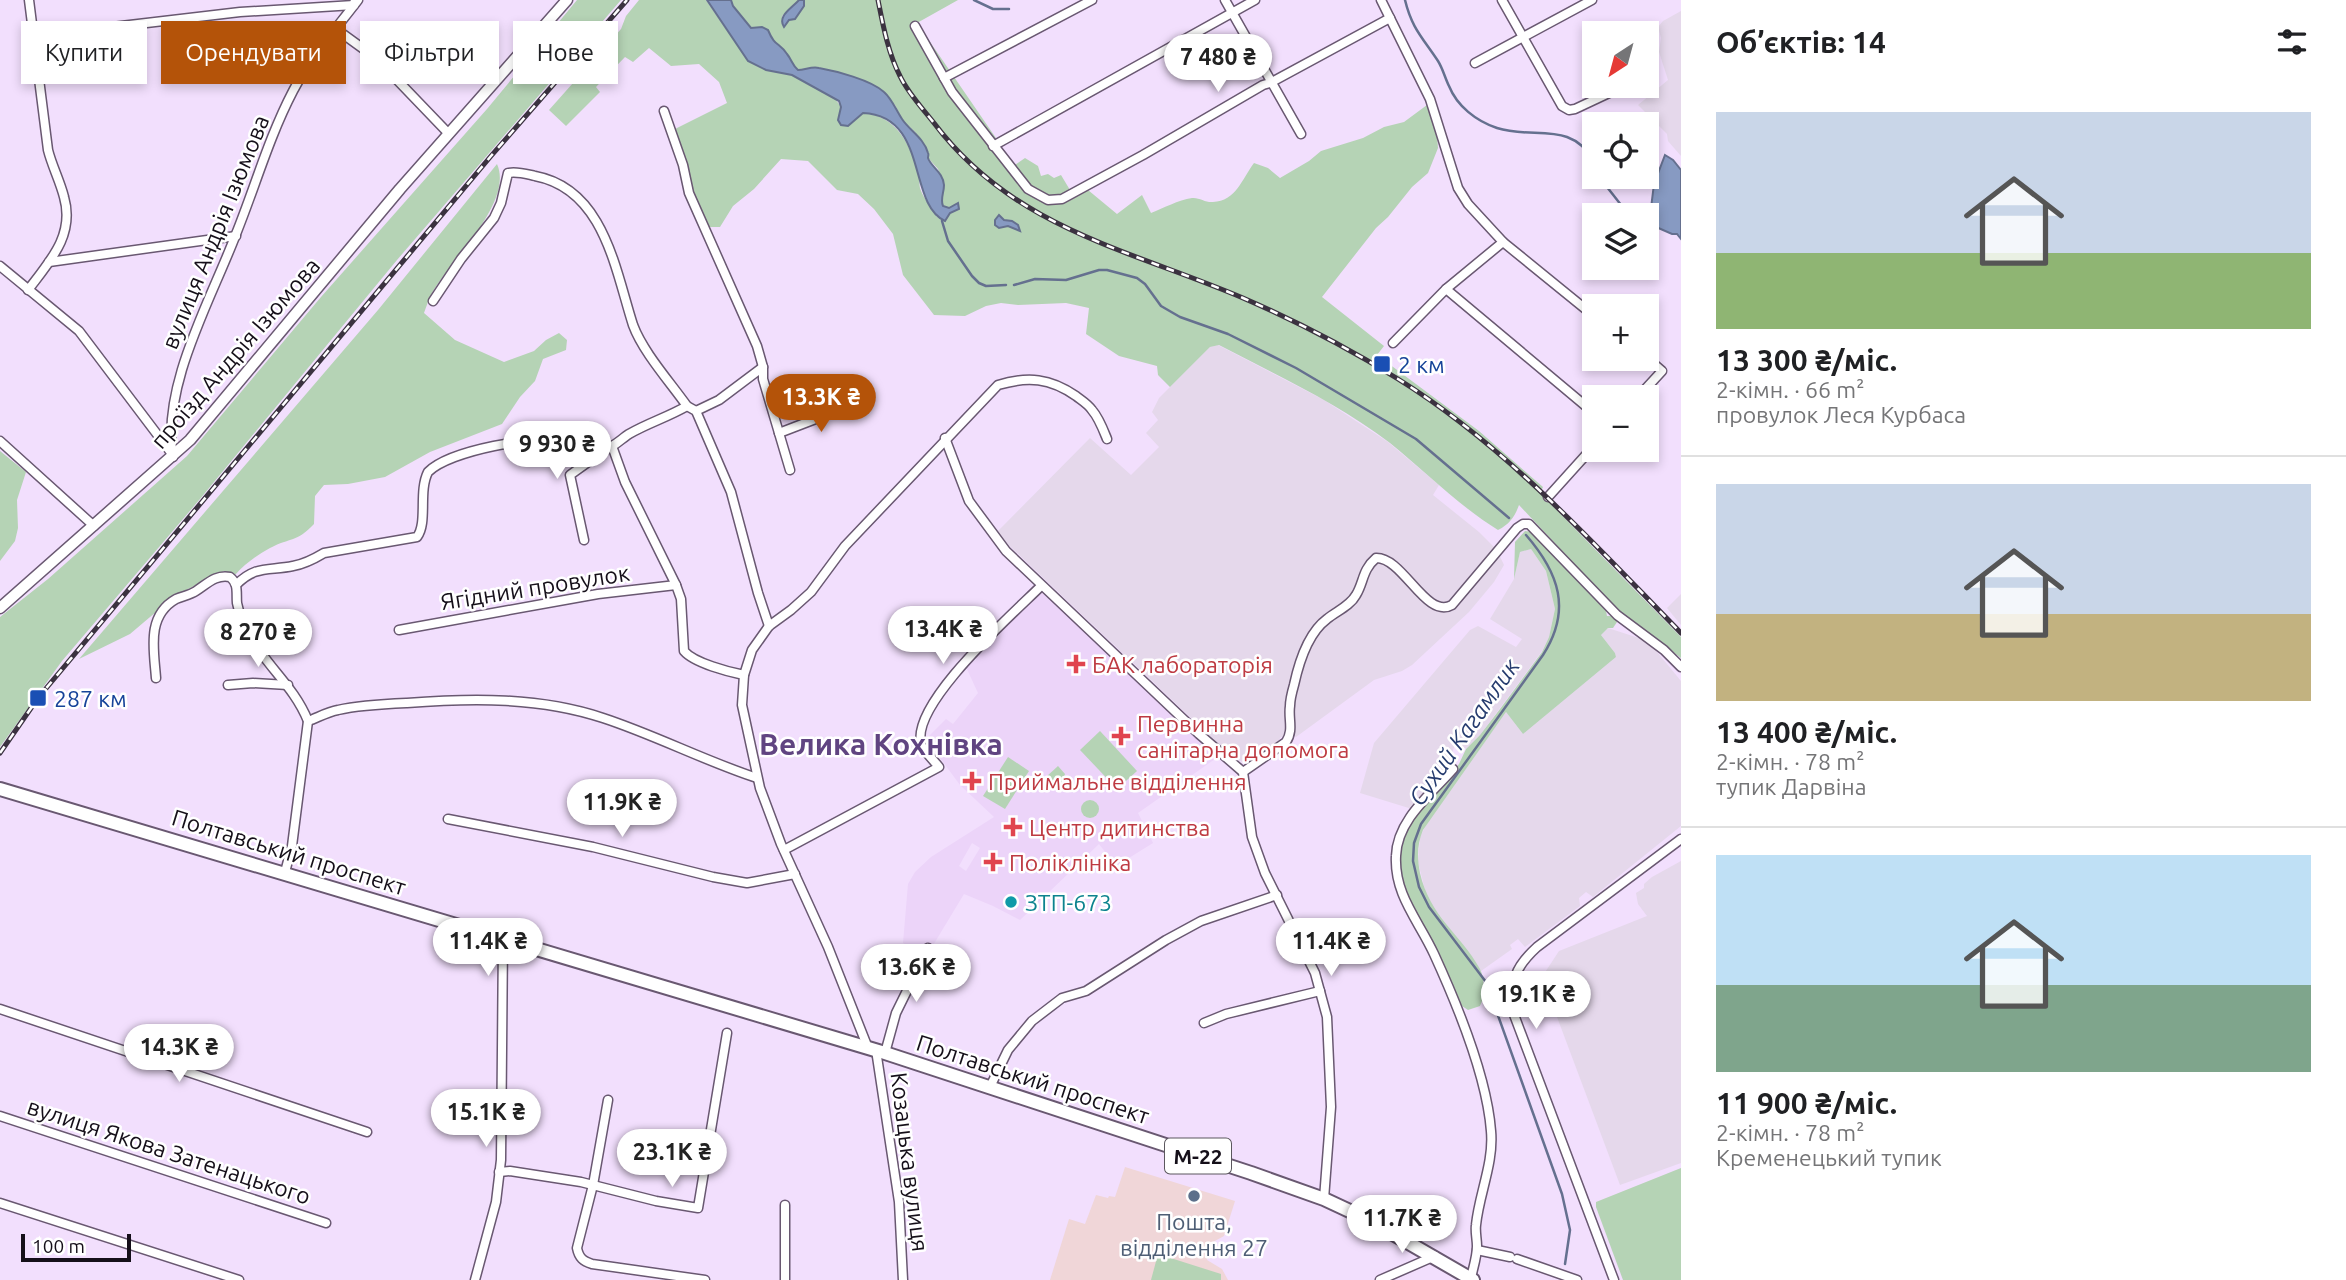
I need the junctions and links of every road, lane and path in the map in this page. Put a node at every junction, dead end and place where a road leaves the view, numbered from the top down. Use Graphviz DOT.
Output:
graph roads {
  1 [pos="29,0"];
  2 [pos="567,0"];
  3 [pos="1092,0"];
  4 [pos="1225,0"];
  5 [pos="1255,0"];
  6 [pos="1381,0"];
  7 [pos="1502,0"];
  8 [pos="1592,0"];
  9 [pos="355,2"];
  10 [pos="1232,13"];
  11 [pos="1390,18"];
  12 [pos="31,21"];
  13 [pos="342,21"];
  14 [pos="147,23"];
  15 [pos="915,26"];
  16 [pos="346,36"];
  17 [pos="1523,38"];
  18 [pos="1475,63"];
  19 [pos="944,78"];
  20 [pos="1270,83"];
  21 [pos="39,84"];
  22 [pos="298,84"];
  23 [pos="1596,98"];
  24 [pos="664,111"];
  25 [pos="449,134"];
  26 [pos="1301,134"];
  27 [pos="993,146"];
  28 [pos="236,236"];
  29 [pos="1503,242"];
  30 [pos="49,262"];
  31 [pos="0,267"];
  32 [pos="28,289"];
  33 [pos="1446,289"];
  34 [pos="433,300"];
  35 [pos="1582,306"];
  36 [pos="1393,343"];
  37 [pos="762,367"];
  38 [pos="1659,368"];
  39 [pos="1649,385"];
  40 [pos="1582,403"];
  41 [pos="852,405"];
  42 [pos="687,406"];
  43 [pos="696,411"];
  44 [pos="779,433"];
  45 [pos="945,438"];
  46 [pos="1107,439"];
  47 [pos="0,441"];
  48 [pos="608,448"];
  49 [pos="173,457"];
  50 [pos="1582,459"];
  51 [pos="790,470"];
  52 [pos="1548,497"];
  53 [pos="94,526"];
  54 [pos="584,540"];
  55 [pos="236,585"];
  56 [pos="676,585"];
  57 [pos="1041,586"];
  58 [pos="0,608"];
  59 [pos="769,626"];
  60 [pos="400,630"];
  61 [pos="1681,667"];
  62 [pos="744,675"];
  63 [pos="156,678"];
  64 [pos="228,685"];
  65 [pos="288,685"];
  66 [pos="308,721"];
  67 [pos="1453,768"];
  68 [pos="1243,772"];
  69 [pos="757,778"];
  70 [pos="2,789"];
  71 [pos="448,820"];
  72 [pos="1681,839"];
  73 [pos="784,850"];
  74 [pos="285,872"];
  75 [pos="795,874"];
  76 [pos="1276,895"];
  77 [pos="503,938"];
  78 [pos="928,948"];
  79 [pos="1320,991"];
  80 [pos="0,1009"];
  81 [pos="1204,1023"];
  82 [pos="727,1033"];
  83 [pos="876,1050"];
  84 [pos="990,1087"];
  85 [pos="608,1100"];
  86 [pos="0,1116"];
  87 [pos="367,1132"];
  88 [pos="499,1172"];
  89 [pos="593,1185"];
  90 [pos="1324,1199"];
  91 [pos="0,1203"];
  92 [pos="785,1205"];
  93 [pos="326,1223"];
  94 [pos="1477,1250"];
  95 [pos="1435,1256"];
  96 [pos="1472,1279"];
  97 [pos="239,1280"];
  98 [pos="475,1280"];
  99 [pos="705,1280"];
  100 [pos="785,1280"];
  101 [pos="903,1280"];
  102 [pos="1380,1280"];
  103 [pos="1577,1280"];
  104 [pos="1614,1280"];
  1 -- 12 [label="street"];
  2 -- 25 [label="street, проїзд Андрія Ізюмова"];
  3 -- 19 [label="street"];
  4 -- 10 [label="street"];
  5 -- 10 [label="street"];
  6 -- 11 [label="street"];
  7 -- 17 [label="street"];
  8 -- 17 [label="street"];
  9 -- 13 [label="street, вулиця Андрія Ізюмова"];
  9 -- 14 [label="street"];
  10 -- 20 [label="street"];
  10 -- 27 [label="street"];
  11 -- 20 [label="street"];
  11 -- 29 [label="street"];
  15 -- 19 [label="street"];
  16 -- 25 [label="street"];
  17 -- 18 [label="street"];
  17 -- 23 [label="street"];
  19 -- 27 [label="street"];
  20 -- 26 [label="street"];
  20 -- 27 [label="street"];
  21 -- 30 [label="street"];
  22 -- 28 [label="street, вулиця Андрія Ізюмова"];
  24 -- 37 [label="street"];
  25 -- 49 [label="street, проїзд Андрія Ізюмова"];
  28 -- 30 [label="street"];
  28 -- 49 [label="street, вулиця Андрія Ізюмова"];
  29 -- 33 [label="street"];
  29 -- 35 [label="street"];
  30 -- 32 [label="street"];
  31 -- 32 [label="street"];
  32 -- 49 [label="street"];
  33 -- 36 [label="street"];
  33 -- 40 [label="street"];
  34 -- 42 [label="street"];
  37 -- 43 [label="street"];
  37 -- 44 [label="street"];
  38 -- 39 [label="street"];
  41 -- 44 [label="street"];
  42 -- 43 [label="street"];
  42 -- 48 [label="street"];
  43 -- 59 [label="street"];
  44 -- 51 [label="street"];
  45 -- 46 [label="street"];
  45 -- 57 [label="street"];
  45 -- 59 [label="street"];
  47 -- 53 [label="street"];
  48 -- 54 [label="street"];
  48 -- 55 [label="street"];
  48 -- 56 [label="street"];
  49 -- 53 [label="street, проїзд Андрія Ізюмова"];
  50 -- 52 [label="street"];
  53 -- 58 [label="street, проїзд Андрія Ізюмова"];
  55 -- 63 [label="street"];
  55 -- 65 [label="street"];
  56 -- 60 [label="street, Ягідний провулок"];
  56 -- 62 [label="street"];
  57 -- 68 [label="street"];
  57 -- 73 [label="street"];
  59 -- 62 [label="street"];
  61 -- 68 [label="street"];
  62 -- 69 [label="street"];
  64 -- 65 [label="street"];
  65 -- 66 [label="street"];
  66 -- 69 [label="street"];
  66 -- 74 [label="street"];
  67 -- 94 [label="street"];
  68 -- 76 [label="street"];
  69 -- 73 [label="street"];
  70 -- 74 [label="highway, Полтавський проспект / М-22"];
  71 -- 75 [label="street"];
  72 -- 104 [label="street"];
  73 -- 75 [label="street"];
  74 -- 77 [label="highway, Полтавський проспект / М-22"];
  75 -- 83 [label="street"];
  76 -- 79 [label="street"];
  76 -- 84 [label="street"];
  77 -- 83 [label="highway, Полтавський проспект / М-22"];
  77 -- 88 [label="street"];
  78 -- 83 [label="street"];
  79 -- 81 [label="street"];
  79 -- 90 [label="street"];
  80 -- 87 [label="street"];
  82 -- 89 [label="street"];
  83 -- 84 [label="highway, Полтавський проспект / М-22"];
  83 -- 101 [label="street, Козацька вулиця"];
  84 -- 90 [label="highway, Полтавський проспект / М-22"];
  85 -- 89 [label="street"];
  86 -- 93 [label="street, вулиця Якова Затенацького"];
  88 -- 89 [label="street"];
  88 -- 98 [label="street"];
  89 -- 99 [label="street"];
  90 -- 95 [label="highway, Полтавський проспект / М-22"];
  91 -- 97 [label="street"];
  92 -- 100 [label="street"];
  94 -- 96 [label="street"];
  94 -- 103 [label="street"];
  95 -- 96 [label="highway, Полтавський проспект / М-22"];
  95 -- 102 [label="street"];
}
